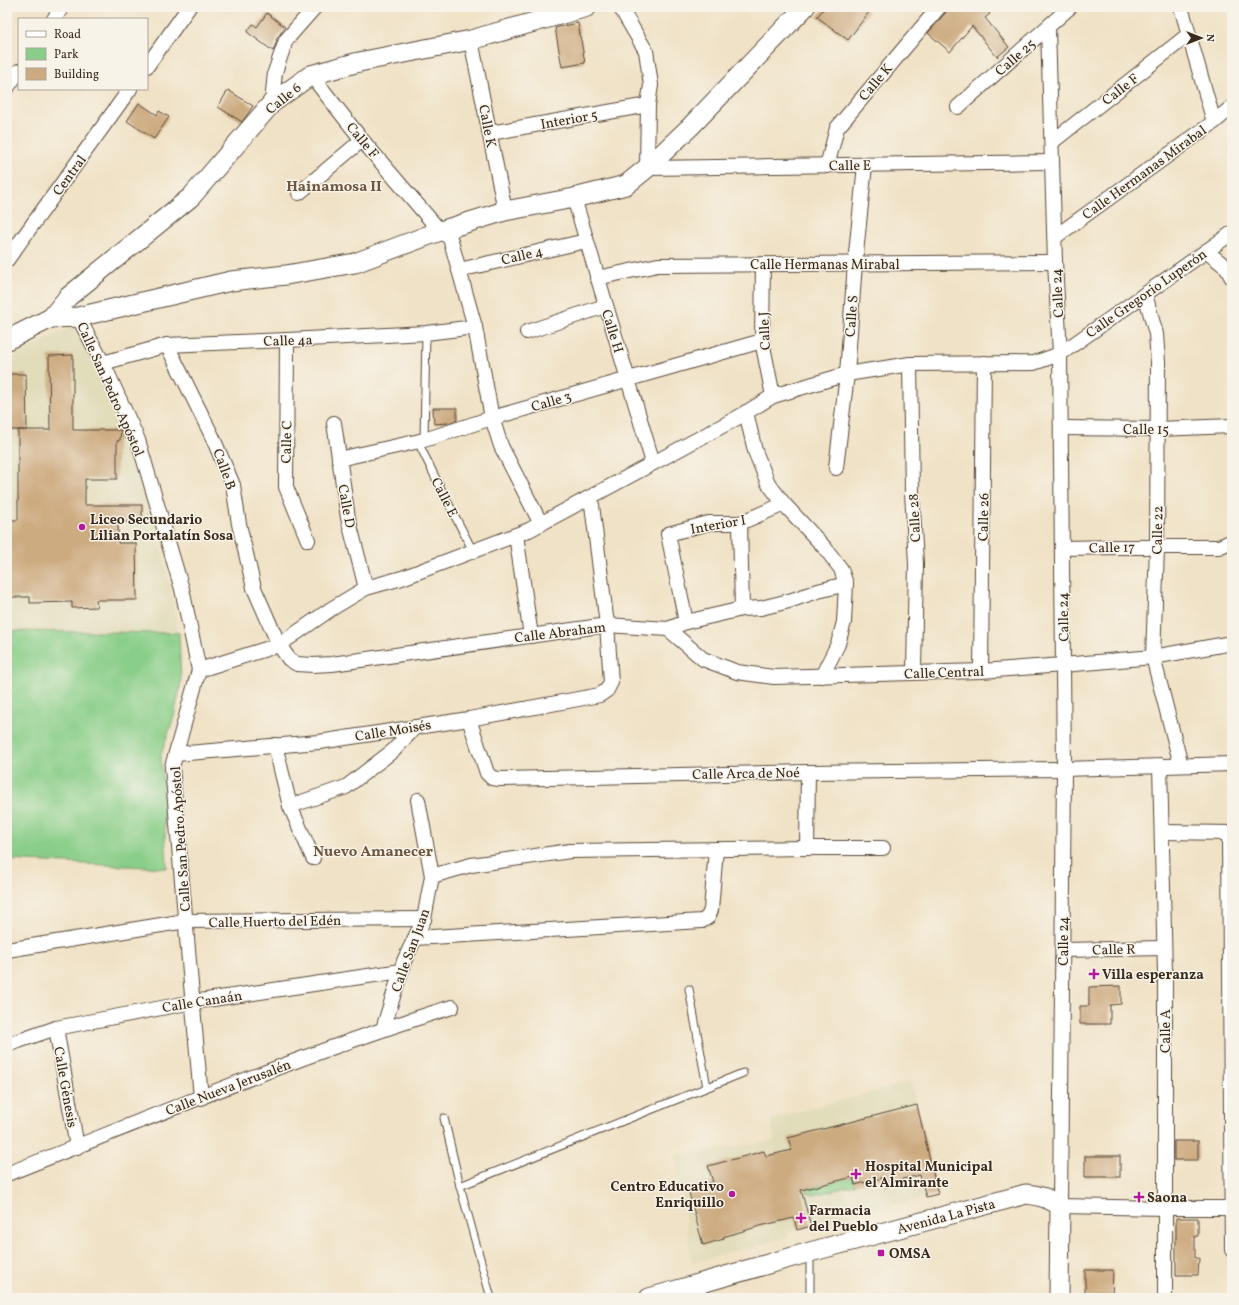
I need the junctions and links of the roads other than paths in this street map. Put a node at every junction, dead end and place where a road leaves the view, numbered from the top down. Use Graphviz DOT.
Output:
graph roads {
  1 [pos="62,7"];
  2 [pos="189,7"];
  3 [pos="315,7"];
  4 [pos="587,7"];
  5 [pos="620,7"];
  6 [pos="805,7"];
  7 [pos="938,7"];
  8 [pos="1070,7"];
  9 [pos="1181,7"];
  10 [pos="55,18"];
  11 [pos="1048,28"];
  12 [pos="1188,35"];
  13 [pos="471,40"];
  14 [pos="148,65"];
  15 [pos="18,72"];
  16 [pos="311,76"];
  17 [pos="7,88"];
  18 [pos="129,90"];
  19 [pos="272,103"];
  20 [pos="648,105"];
  21 [pos="958,107"];
  22 [pos="1232,107"];
  23 [pos="1214,122"];
  24 [pos="490,133"];
  25 [pos="362,140"];
  26 [pos="1052,142"];
  27 [pos="1052,162"];
  28 [pos="866,165"];
  29 [pos="827,166"];
  30 [pos="647,168"];
  31 [pos="299,193"];
  32 [pos="574,198"];
  33 [pos="505,211"];
  34 [pos="1232,233"];
  35 [pos="445,235"];
  36 [pos="1055,237"];
  37 [pos="586,241"];
  38 [pos="1206,251"];
  39 [pos="7,260"];
  40 [pos="1055,262"];
  41 [pos="855,263"];
  42 [pos="763,264"];
  43 [pos="459,270"];
  44 [pos="597,278"];
  45 [pos="1232,278"];
  46 [pos="1145,294"];
  47 [pos="605,306"];
  48 [pos="78,317"];
  49 [pos="51,318"];
  50 [pos="475,327"];
  51 [pos="527,332"];
  52 [pos="426,333"];
  53 [pos="7,340"];
  54 [pos="287,340"];
  55 [pos="762,341"];
  56 [pos="166,345"];
  57 [pos="1060,354"];
  58 [pos="103,363"];
  59 [pos="984,363"];
  60 [pos="910,364"];
  61 [pos="847,374"];
  62 [pos="627,378"];
  63 [pos="773,396"];
  64 [pos="746,412"];
  65 [pos="492,418"];
  66 [pos="334,422"];
  67 [pos="1232,426"];
  68 [pos="1060,428"];
  69 [pos="1158,429"];
  70 [pos="421,441"];
  71 [pos="339,459"];
  72 [pos="653,463"];
  73 [pos="836,468"];
  74 [pos="591,497"];
  75 [pos="784,504"];
  76 [pos="740,523"];
  77 [pos="541,524"];
  78 [pos="516,535"];
  79 [pos="308,540"];
  80 [pos="1232,541"];
  81 [pos="1157,547"];
  82 [pos="1062,548"];
  83 [pos="474,551"];
  84 [pos="846,584"];
  85 [pos="366,588"];
  86 [pos="742,609"];
  87 [pos="686,622"];
  88 [pos="607,625"];
  89 [pos="668,629"];
  90 [pos="531,636"];
  91 [pos="1232,643"];
  92 [pos="279,646"];
  93 [pos="1153,657"];
  94 [pos="1063,665"];
  95 [pos="199,670"];
  96 [pos="981,671"];
  97 [pos="914,672"];
  98 [pos="822,676"];
  99 [pos="469,719"];
  100 [pos="415,727"];
  101 [pos="275,745"];
  102 [pos="176,754"];
  103 [pos="1232,764"];
  104 [pos="1160,765"];
  105 [pos="1180,765"];
  106 [pos="1064,769"];
  107 [pos="808,772"];
  108 [pos="418,800"];
  109 [pos="290,806"];
  110 [pos="1162,832"];
  111 [pos="1230,833"];
  112 [pos="807,848"];
  113 [pos="883,848"];
  114 [pos="716,850"];
  115 [pos="313,858"];
  116 [pos="432,876"];
  117 [pos="424,919"];
  118 [pos="186,921"];
  119 [pos="415,938"];
  120 [pos="1164,948"];
  121 [pos="7,950"];
  122 [pos="1063,950"];
  123 [pos="401,971"];
  124 [pos="689,989"];
  125 [pos="193,1002"];
  126 [pos="452,1007"];
  127 [pos="56,1028"];
  128 [pos="383,1029"];
  129 [pos="7,1045"];
  130 [pos="743,1073"];
  131 [pos="706,1087"];
  132 [pos="201,1098"];
  133 [pos="444,1118"];
  134 [pos="77,1147"];
  135 [pos="7,1174"];
  136 [pos="460,1186"];
  137 [pos="1060,1206"];
  138 [pos="1165,1208"];
  139 [pos="1232,1208"];
  140 [pos="1232,1250"];
  141 [pos="810,1252"];
  142 [pos="491,1298"];
  143 [pos="649,1298"];
  144 [pos="810,1298"];
  145 [pos="1058,1298"];
  146 [pos="1165,1298"];
  1 -- 10 [label="street"];
  2 -- 14 [label="street"];
  3 -- 19 [label="street"];
  4 -- 13 [label="street, Calle 6"];
  5 -- 20 [label="street"];
  6 -- 30 [label="street"];
  7 -- 29 [label="street, Calle K"];
  8 -- 11 [label="street, Calle 25"];
  9 -- 12 [label="street"];
  11 -- 21 [label="street, Calle 25"];
  11 -- 26 [label="street, Calle 24"];
  12 -- 23 [label="street"];
  12 -- 26 [label="street, Calle F"];
  13 -- 16 [label="street, Calle 6"];
  13 -- 24 [label="street, Calle K"];
  15 -- 17 [label="street"];
  16 -- 19 [label="street, Calle 6"];
  16 -- 25 [label="street, Calle F"];
  18 -- 39 [label="street, Central"];
  19 -- 49 [label="street, Calle 6"];
  20 -- 24 [label="street, Interior 5"];
  20 -- 30 [label="street"];
  22 -- 23 [label="street, Calle Hermanas Mirabal"];
  23 -- 36 [label="street, Calle Hermanas Mirabal"];
  24 -- 33 [label="street, Calle K"];
  25 -- 31 [label="street"];
  25 -- 35 [label="street, Calle F"];
  26 -- 27 [label="street, Calle 24"];
  27 -- 28 [label="street, Calle E"];
  27 -- 36 [label="street, Calle 24"];
  28 -- 29 [label="street, Calle E"];
  28 -- 41 [label="street, Calle S"];
  29 -- 30 [label="street, Calle E"];
  30 -- 32 [label="street"];
  32 -- 33 [label="street"];
  32 -- 37 [label="street, Calle H"];
  33 -- 35 [label="street"];
  34 -- 38 [label="street, Calle Gregorio Luperón"];
  35 -- 43 [label="street"];
  35 -- 48 [label="street"];
  36 -- 40 [label="street, Calle 24"];
  37 -- 43 [label="street, Calle 4"];
  37 -- 44 [label="street, Calle H"];
  38 -- 45 [label="street"];
  38 -- 46 [label="street, Calle Gregorio Luperón"];
  40 -- 41 [label="street, Calle Hermanas Mirabal"];
  40 -- 57 [label="street, Calle 24"];
  41 -- 42 [label="street, Calle Hermanas Mirabal"];
  41 -- 61 [label="street, Calle S"];
  42 -- 44 [label="street, Calle Hermanas Mirabal"];
  42 -- 55 [label="street, Calle J"];
  43 -- 50 [label="street"];
  44 -- 47 [label="street, Calle H"];
  46 -- 57 [label="street, Calle Gregorio Luperón"];
  46 -- 69 [label="street, Calle 22"];
  47 -- 51 [label="street"];
  47 -- 62 [label="street, Calle H"];
  48 -- 49 [label="street"];
  48 -- 58 [label="street, Calle San Pedro Apóstol"];
  49 -- 53 [label="street"];
  50 -- 52 [label="street, Calle 4a"];
  50 -- 65 [label="street"];
  52 -- 54 [label="street, Calle 4a"];
  52 -- 70 [label="lane, Calle E"];
  54 -- 56 [label="street, Calle 4a"];
  54 -- 79 [label="street, Calle C"];
  55 -- 62 [label="street, Calle 3"];
  55 -- 63 [label="street, Calle J"];
  56 -- 58 [label="street, Calle 4a"];
  56 -- 92 [label="street, Calle B"];
  57 -- 59 [label="street, Calle Gregorio Luperón"];
  57 -- 68 [label="street, Calle 24"];
  58 -- 95 [label="street, Calle San Pedro Apóstol"];
  59 -- 60 [label="street, Calle Gregorio Luperón"];
  59 -- 96 [label="street, Calle 26"];
  60 -- 61 [label="street, Calle Gregorio Luperón"];
  60 -- 97 [label="street, Calle 28"];
  61 -- 63 [label="street, Calle Gregorio Luperón"];
  61 -- 73 [label="street, Calle S"];
  62 -- 65 [label="street, Calle 3"];
  62 -- 72 [label="street, Calle H"];
  63 -- 64 [label="street, Calle Gregorio Luperón"];
  64 -- 72 [label="street, Calle Gregorio Luperón"];
  64 -- 75 [label="street"];
  65 -- 70 [label="street, Calle 3"];
  65 -- 77 [label="street"];
  66 -- 71 [label="street, Calle D"];
  67 -- 69 [label="street, Calle 15"];
  68 -- 69 [label="street, Calle 15"];
  68 -- 82 [label="street, Calle 24"];
  69 -- 81 [label="street, Calle 22"];
  70 -- 71 [label="street, Calle 3"];
  70 -- 83 [label="lane, Calle E"];
  71 -- 85 [label="street, Calle D"];
  72 -- 74 [label="street, Calle Gregorio Luperón"];
  74 -- 77 [label="street, Calle Gregorio Luperón"];
  74 -- 88 [label="street"];
  75 -- 76 [label="street, Interior I"];
  75 -- 84 [label="street"];
  76 -- 86 [label="street"];
  76 -- 87 [label="street, Interior I"];
  77 -- 78 [label="street, Calle Gregorio Luperón"];
  78 -- 83 [label="street, Calle Gregorio Luperón"];
  78 -- 90 [label="street"];
  80 -- 81 [label="street, Calle 17"];
  81 -- 82 [label="street, Calle 17"];
  81 -- 93 [label="street, Calle 22"];
  82 -- 94 [label="street, Calle 24"];
  83 -- 85 [label="street, Calle Gregorio Luperón"];
  84 -- 86 [label="street, Calle Abraham"];
  84 -- 98 [label="street"];
  85 -- 92 [label="street, Calle Gregorio Luperón"];
  86 -- 87 [label="street, Calle Abraham"];
  87 -- 89 [label="street, Calle Abraham"];
  88 -- 89 [label="street, Calle Abraham"];
  88 -- 90 [label="street, Calle Abraham"];
  88 -- 99 [label="street, Calle Moisés"];
  89 -- 98 [label="street, Calle Central"];
  90 -- 92 [label="street, Calle Abraham"];
  91 -- 93 [label="street, Calle Central"];
  92 -- 95 [label="street, Calle Gregorio Luperón"];
  93 -- 94 [label="street, Calle Central"];
  93 -- 105 [label="street, Calle 22"];
  94 -- 96 [label="street, Calle Central"];
  94 -- 106 [label="street, Calle 24"];
  95 -- 102 [label="street, Calle San Pedro Apóstol"];
  96 -- 97 [label="street, Calle Central"];
  97 -- 98 [label="street, Calle Central"];
  99 -- 100 [label="street, Calle Moisés"];
  99 -- 107 [label="street, Calle Arca de Noé"];
  100 -- 101 [label="street, Calle Moisés"];
  100 -- 109 [label="street"];
  101 -- 102 [label="street, Calle Moisés"];
  101 -- 109 [label="street"];
  102 -- 118 [label="street, Calle San Pedro Apóstol"];
  103 -- 105 [label="street, Calle Arca de Noé"];
  104 -- 105 [label="street, Calle Arca de Noé"];
  104 -- 106 [label="street, Calle Arca de Noé"];
  104 -- 110 [label="street, Calle A"];
  106 -- 107 [label="street, Calle Arca de Noé"];
  106 -- 122 [label="street, Calle 24"];
  107 -- 112 [label="street"];
  108 -- 116 [label="street, Calle San Juan"];
  109 -- 115 [label="street"];
  110 -- 111 [label="street"];
  110 -- 120 [label="street, Calle A"];
  111 -- 139 [label="street"];
  112 -- 113 [label="street"];
  112 -- 114 [label="street"];
  114 -- 116 [label="street"];
  114 -- 119 [label="street"];
  116 -- 117 [label="street, Calle San Juan"];
  117 -- 118 [label="street, Calle Huerto del Edén"];
  117 -- 119 [label="street, Calle San Juan"];
  118 -- 121 [label="street, Calle Huerto del Edén"];
  118 -- 125 [label="street, Calle San Pedro Apóstol"];
  119 -- 123 [label="street, Calle San Juan"];
  120 -- 122 [label="street, Calle R"];
  120 -- 138 [label="street, Calle A"];
  122 -- 137 [label="street, Calle 24"];
  123 -- 125 [label="street, Calle Canaán"];
  123 -- 128 [label="street, Calle San Juan"];
  124 -- 131 [label="lane"];
  125 -- 127 [label="street, Calle Canaán"];
  125 -- 132 [label="street, Calle San Pedro Apóstol"];
  126 -- 128 [label="street, Calle Nueva Jerusalén"];
  127 -- 129 [label="street, Calle Canaán"];
  127 -- 134 [label="street, Calle Génesis"];
  128 -- 132 [label="street, Calle Nueva Jerusalén"];
  130 -- 131 [label="lane"];
  131 -- 136 [label="lane"];
  132 -- 134 [label="street, Calle Nueva Jerusalén"];
  133 -- 136 [label="lane"];
  134 -- 135 [label="street, Calle Nueva Jerusalén"];
  136 -- 142 [label="lane"];
  137 -- 138 [label="street"];
  137 -- 141 [label="street, Avenida La Pista"];
  137 -- 145 [label="street"];
  138 -- 139 [label="street"];
  138 -- 146 [label="street, Calle A"];
  139 -- 140 [label="street"];
  141 -- 143 [label="street, Avenida La Pista"];
  141 -- 144 [label="lane"];
}
